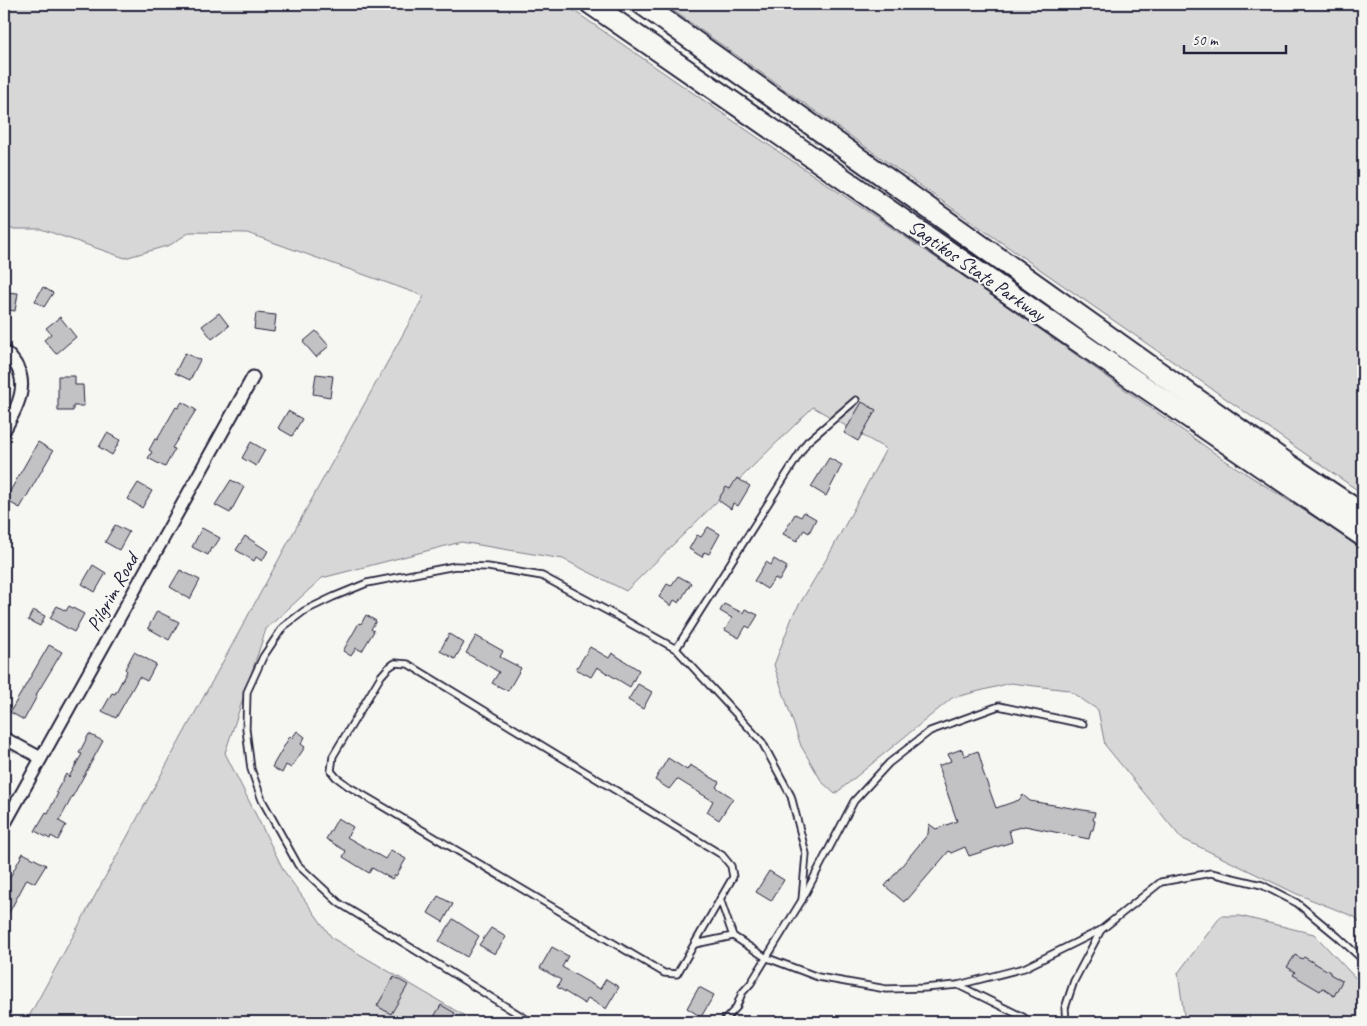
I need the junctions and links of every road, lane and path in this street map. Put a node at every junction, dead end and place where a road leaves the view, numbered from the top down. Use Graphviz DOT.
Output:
graph roads {
  1 [pos="591,4"];
  2 [pos="642,4"];
  3 [pos="4,351"];
  4 [pos="253,377"];
  5 [pos="856,400"];
  6 [pos="4,431"];
  7 [pos="1363,514"];
  8 [pos="1363,536"];
  9 [pos="676,649"];
  10 [pos="1083,724"];
  11 [pos="4,738"];
  12 [pos="41,758"];
  13 [pos="4,826"];
  14 [pos="720,899"];
  15 [pos="802,900"];
  16 [pos="1100,930"];
  17 [pos="733,936"];
  18 [pos="695,944"];
  19 [pos="765,957"];
  20 [pos="1363,960"];
  21 [pos="958,985"];
  22 [pos="531,1022"];
  23 [pos="723,1022"];
  24 [pos="1029,1022"];
  25 [pos="1066,1022"];
  1 -- 8 [label="highway, Sagtikos State Parkway"];
  2 -- 7 [label="highway, Sagtikos State Parkway"];
  3 -- 6 [label="street"];
  4 -- 12 [label="street, Pilgrim Road"];
  5 -- 9 [label="lane"];
  9 -- 15 [label="lane"];
  9 -- 22 [label="lane"];
  10 -- 15 [label="lane"];
  11 -- 12 [label="street"];
  12 -- 13 [label="street, Pilgrim Road"];
  14 -- 17 [label="lane"];
  14 -- 18 [label="lane"];
  14 -- 18 [label="lane"];
  15 -- 19 [label="lane"];
  16 -- 20 [label="lane"];
  16 -- 21 [label="lane"];
  16 -- 25 [label="lane"];
  17 -- 18 [label="lane"];
  17 -- 19 [label="lane"];
  19 -- 21 [label="lane"];
  19 -- 23 [label="lane"];
  21 -- 24 [label="lane"];
}
